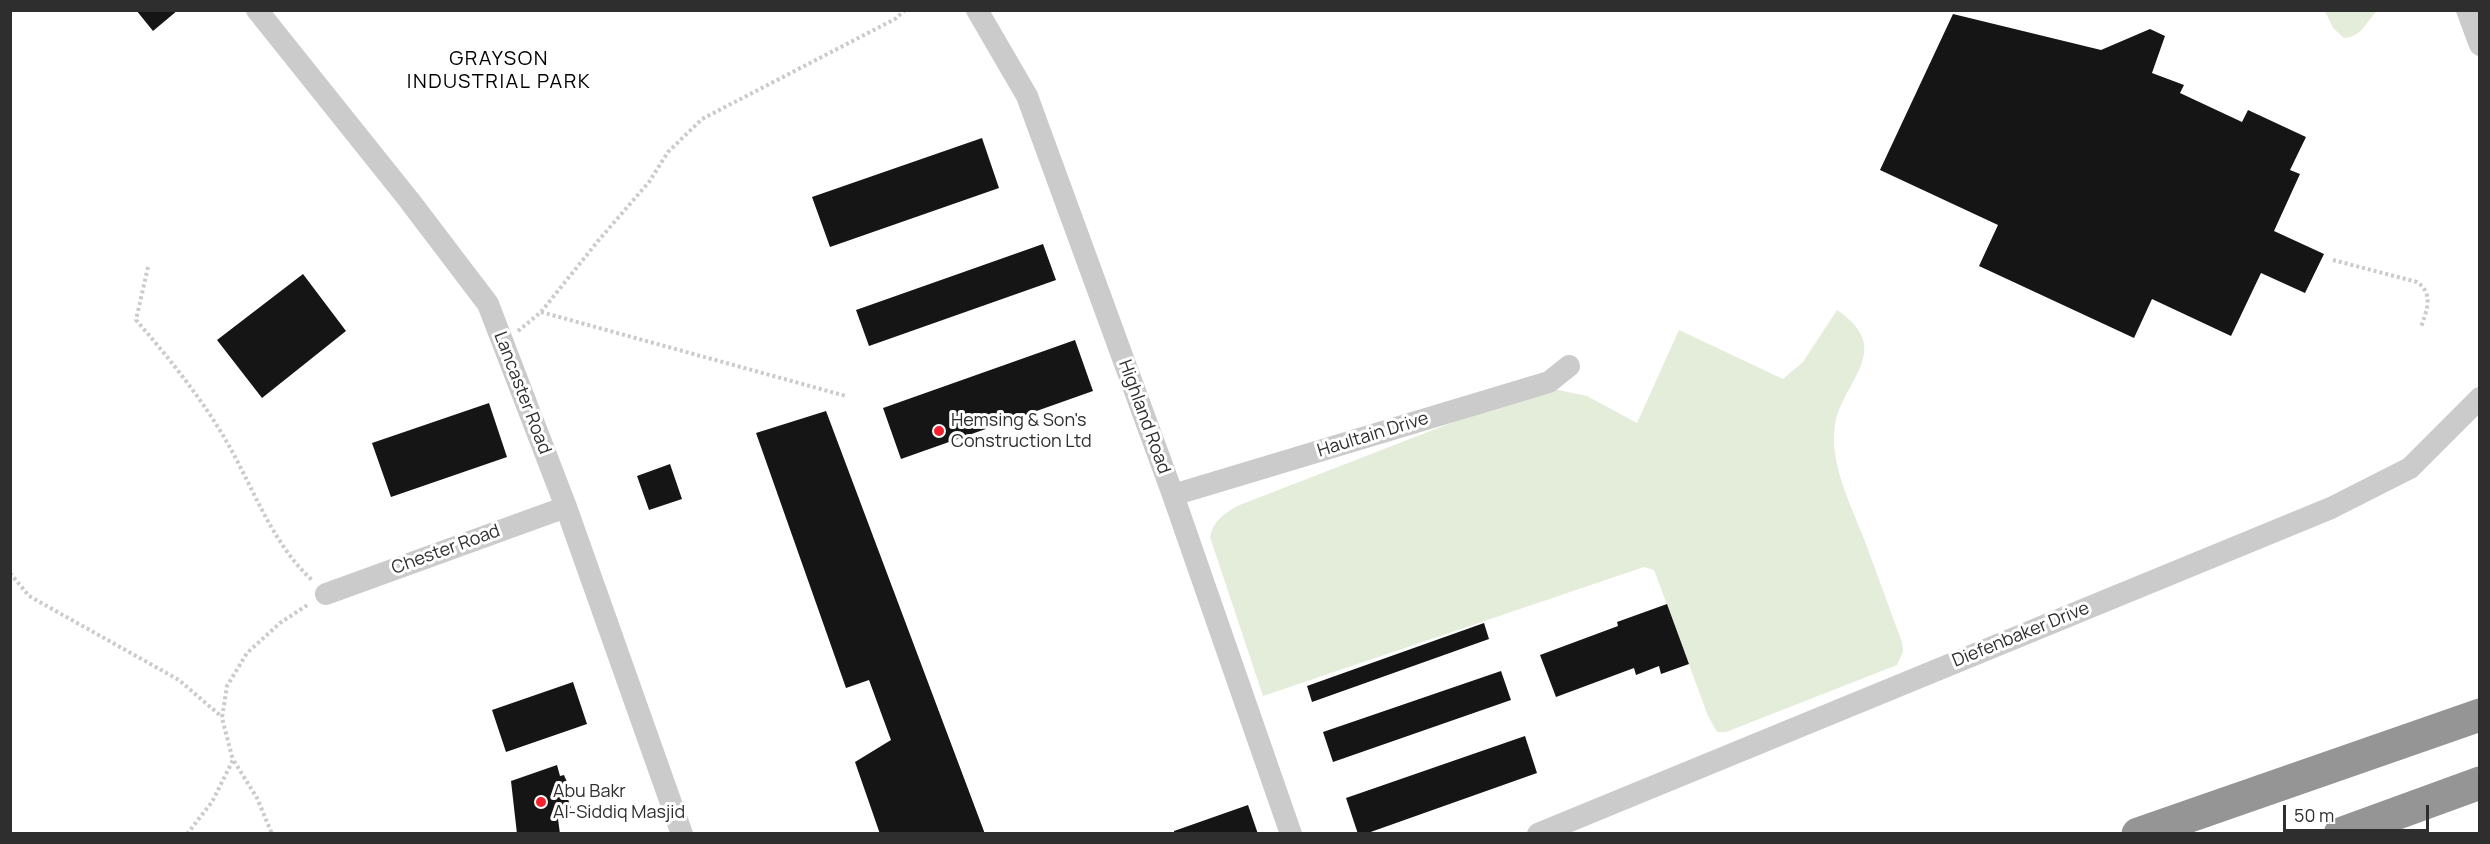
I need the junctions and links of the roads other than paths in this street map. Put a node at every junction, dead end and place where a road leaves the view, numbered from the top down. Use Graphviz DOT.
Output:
graph roads {
  1 [pos="257,10"];
  2 [pos="977,10"];
  3 [pos="2467,10"];
  4 [pos="2480,45"];
  5 [pos="1569,366"];
  6 [pos="2480,398"];
  7 [pos="1173,495"];
  8 [pos="566,507"];
  9 [pos="326,594"];
  10 [pos="2480,715"];
  11 [pos="2480,783"];
  12 [pos="682,834"];
  13 [pos="1291,834"];
  14 [pos="1538,834"];
  15 [pos="2138,834"];
  16 [pos="2340,834"];
  1 -- 8 [label="street, Lancaster Road"];
  2 -- 7 [label="street, Highland Road"];
  3 -- 4 [label="street"];
  5 -- 7 [label="street, Haultain Drive"];
  6 -- 14 [label="street, Diefenbaker Drive"];
  7 -- 13 [label="street, Highland Road"];
  8 -- 9 [label="street, Chester Road"];
  8 -- 12 [label="street, Lancaster Road"];
  10 -- 15 [label="highway"];
  11 -- 16 [label="highway"];
}
